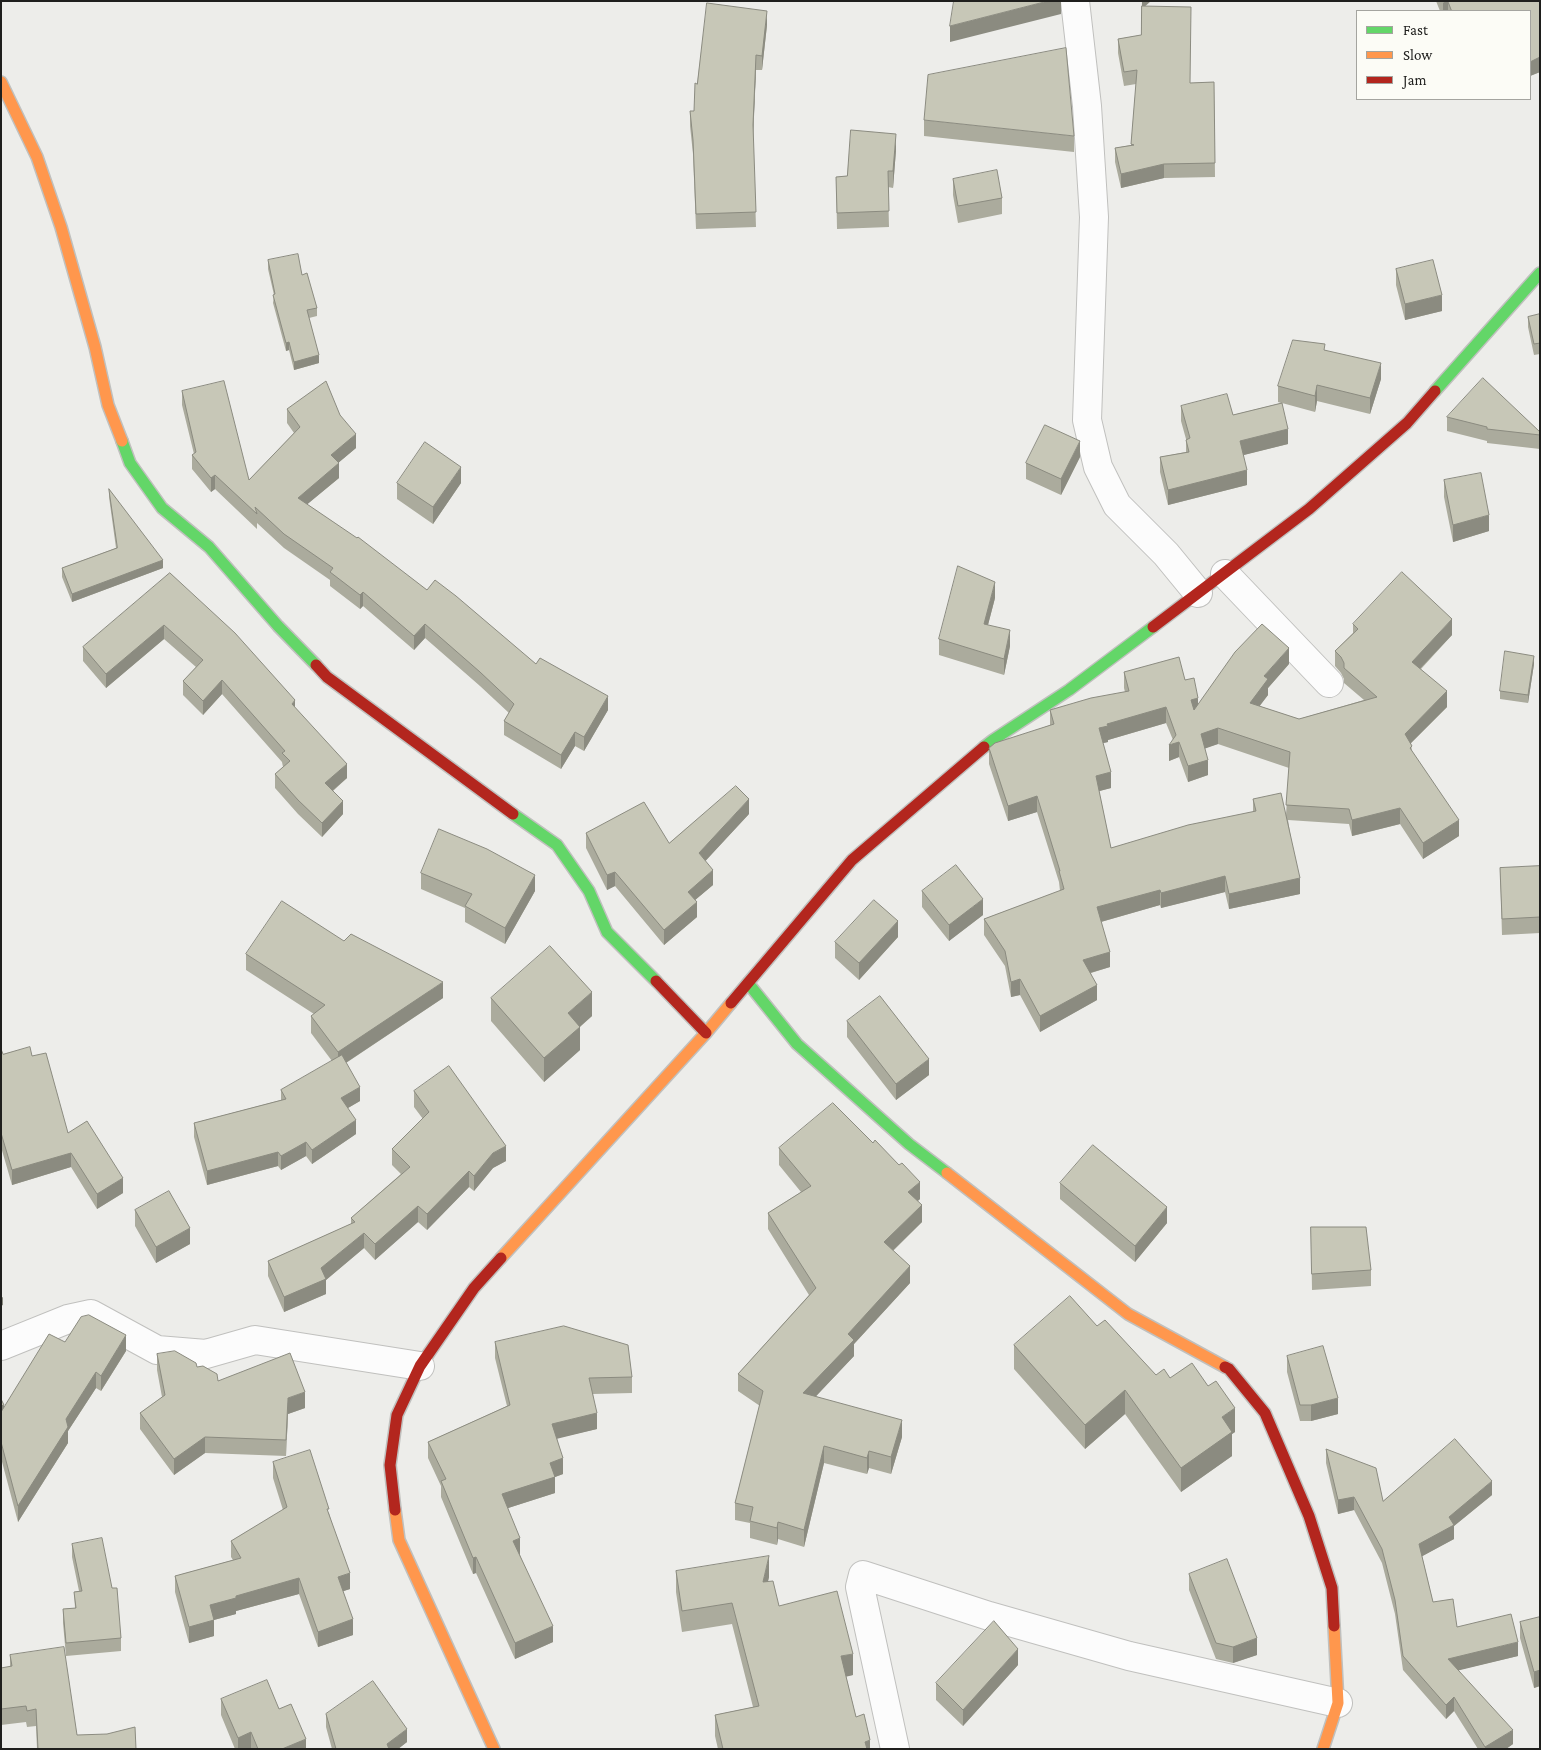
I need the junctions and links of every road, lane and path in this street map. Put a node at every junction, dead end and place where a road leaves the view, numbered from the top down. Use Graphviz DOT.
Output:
graph roads {
  1 [pos="1075,1"];
  2 [pos="1,82"];
  3 [pos="1540,273"];
  4 [pos="1225,574"];
  5 [pos="1198,593"];
  6 [pos="1329,683"];
  7 [pos="748,983"];
  8 [pos="706,1032"];
  9 [pos="1,1346"];
  10 [pos="420,1366"];
  11 [pos="1338,1703"];
  12 [pos="494,1749"];
  13 [pos="895,1749"];
  14 [pos="1323,1749"];
  1 -- 5 [label="street"];
  2 -- 8 [label="street"];
  3 -- 4 [label="street"];
  4 -- 5 [label="street"];
  4 -- 6 [label="street"];
  5 -- 7 [label="street"];
  7 -- 8 [label="street"];
  7 -- 11 [label="street"];
  8 -- 10 [label="street"];
  9 -- 10 [label="street"];
  10 -- 12 [label="street"];
  11 -- 13 [label="street"];
  11 -- 14 [label="street"];
}
